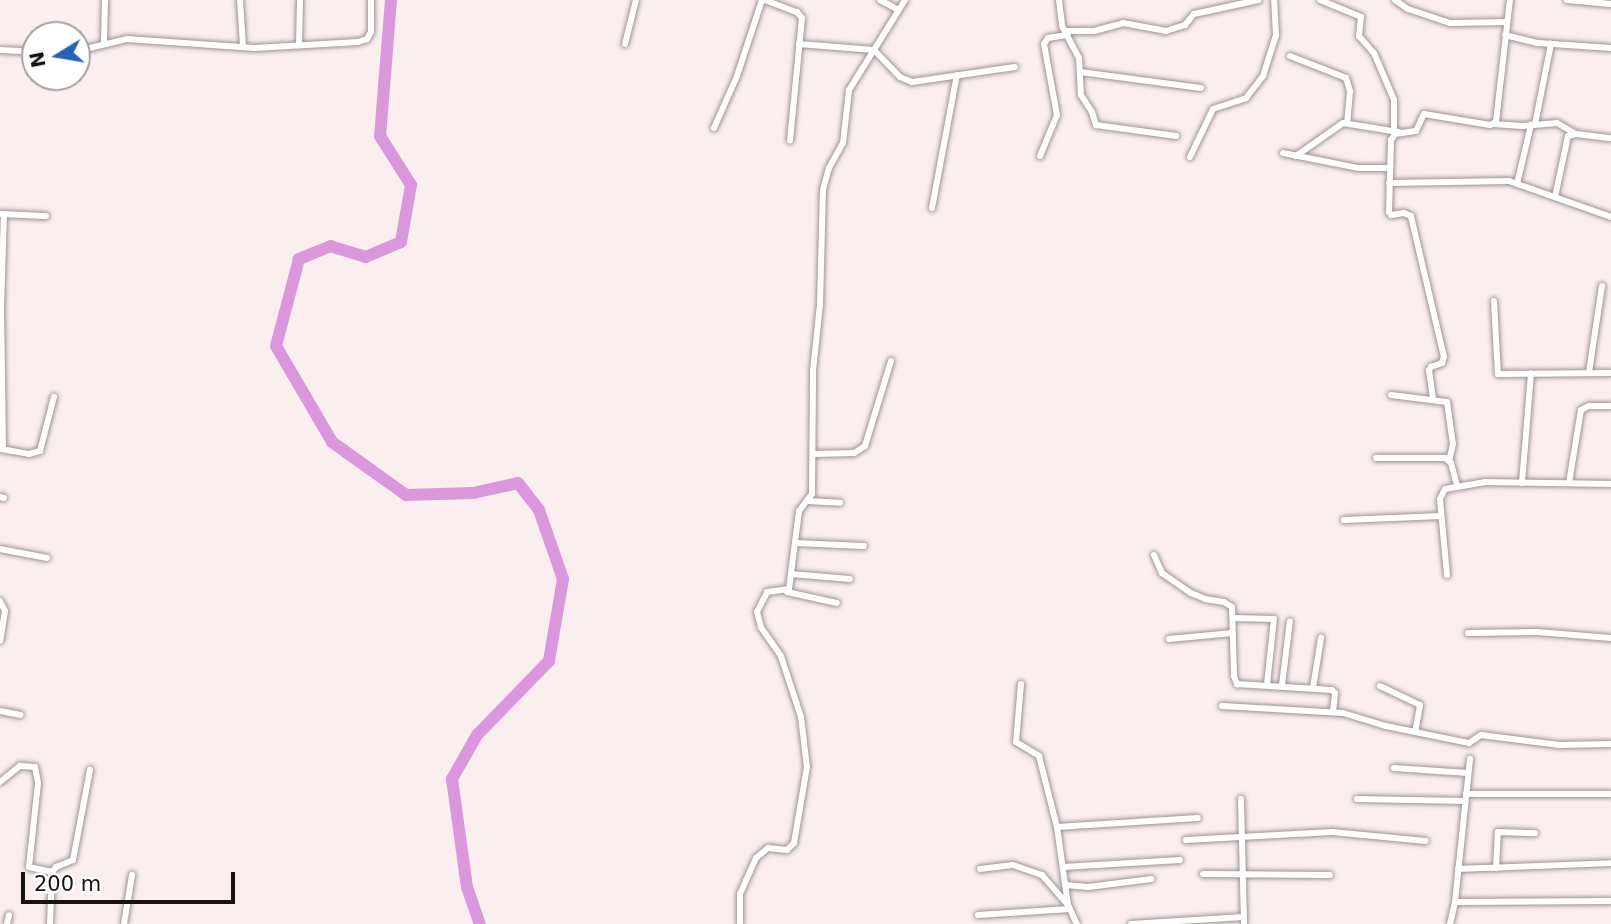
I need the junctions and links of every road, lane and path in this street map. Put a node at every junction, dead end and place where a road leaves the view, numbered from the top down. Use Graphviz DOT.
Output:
graph roads {
  1 [pos="104,0"];
  2 [pos="240,0"];
  3 [pos="300,0"];
  4 [pos="371,0"];
  5 [pos="636,0"];
  6 [pos="763,0"];
  7 [pos="880,0"];
  8 [pos="905,0"];
  9 [pos="1059,0"];
  10 [pos="1259,0"];
  11 [pos="1274,0"];
  12 [pos="1320,0"];
  13 [pos="1395,0"];
  14 [pos="1510,0"];
  15 [pos="1567,0"];
  16 [pos="1611,4"];
  17 [pos="899,10"];
  18 [pos="1507,22"];
  19 [pos="1066,33"];
  20 [pos="1505,35"];
  21 [pos="104,42"];
  22 [pos="625,44"];
  23 [pos="799,44"];
  24 [pos="1551,44"];
  25 [pos="91,46"];
  26 [pos="299,46"];
  27 [pos="243,47"];
  28 [pos="1611,48"];
  29 [pos="0,50"];
  30 [pos="874,50"];
  31 [pos="21,51"];
  32 [pos="1290,56"];
  33 [pos="1014,67"];
  34 [pos="1080,72"];
  35 [pos="957,75"];
  36 [pos="1201,88"];
  37 [pos="1347,123"];
  38 [pos="1493,124"];
  39 [pos="1533,124"];
  40 [pos="714,128"];
  41 [pos="1397,132"];
  42 [pos="1576,134"];
  43 [pos="1176,136"];
  44 [pos="1611,138"];
  45 [pos="790,140"];
  46 [pos="1283,153"];
  47 [pos="1040,156"];
  48 [pos="1296,156"];
  49 [pos="1190,158"];
  50 [pos="1390,168"];
  51 [pos="1389,183"];
  52 [pos="1517,184"];
  53 [pos="1555,197"];
  54 [pos="932,208"];
  55 [pos="2,214"];
  56 [pos="46,216"];
  57 [pos="1611,217"];
  58 [pos="1602,286"];
  59 [pos="1494,301"];
  60 [pos="891,361"];
  61 [pos="1589,372"];
  62 [pos="1531,373"];
  63 [pos="1611,373"];
  64 [pos="1391,396"];
  65 [pos="54,397"];
  66 [pos="1433,399"];
  67 [pos="1611,406"];
  68 [pos="2,449"];
  69 [pos="813,454"];
  70 [pos="1376,458"];
  71 [pos="1449,461"];
  72 [pos="1522,483"];
  73 [pos="1569,484"];
  74 [pos="1611,484"];
  75 [pos="1457,485"];
  76 [pos="807,501"];
  77 [pos="840,503"];
  78 [pos="1441,516"];
  79 [pos="1344,520"];
  80 [pos="795,543"];
  81 [pos="864,546"];
  82 [pos="0,549"];
  83 [pos="1154,555"];
  84 [pos="47,558"];
  85 [pos="791,574"];
  86 [pos="1447,575"];
  87 [pos="850,579"];
  88 [pos="787,592"];
  89 [pos="0,601"];
  90 [pos="837,603"];
  91 [pos="1233,618"];
  92 [pos="1290,621"];
  93 [pos="1233,633"];
  94 [pos="1468,633"];
  95 [pos="1321,638"];
  96 [pos="1611,638"];
  97 [pos="1169,639"];
  98 [pos="0,641"];
  99 [pos="1021,684"];
  100 [pos="1266,684"];
  101 [pos="1282,685"];
  102 [pos="1380,686"];
  103 [pos="1313,688"];
  104 [pos="1222,706"];
  105 [pos="0,711"];
  106 [pos="1333,712"];
  107 [pos="21,715"];
  108 [pos="1415,733"];
  109 [pos="1611,744"];
  110 [pos="1470,759"];
  111 [pos="1394,768"];
  112 [pos="90,770"];
  113 [pos="1468,773"];
  114 [pos="0,782"];
  115 [pos="1611,794"];
  116 [pos="1466,797"];
  117 [pos="1241,799"];
  118 [pos="1357,799"];
  119 [pos="1198,818"];
  120 [pos="1057,827"];
  121 [pos="1535,833"];
  122 [pos="1242,837"];
  123 [pos="1186,840"];
  124 [pos="1426,841"];
  125 [pos="1180,860"];
  126 [pos="1611,863"];
  127 [pos="1063,867"];
  128 [pos="1496,868"];
  129 [pos="980,869"];
  130 [pos="1458,869"];
  131 [pos="52,872"];
  132 [pos="1203,874"];
  133 [pos="1242,874"];
  134 [pos="132,875"];
  135 [pos="1330,875"];
  136 [pos="1152,879"];
  137 [pos="1066,885"];
  138 [pos="1611,901"];
  139 [pos="1455,902"];
  140 [pos="1069,907"];
  141 [pos="9,915"];
  142 [pos="978,915"];
  143 [pos="1244,920"];
  144 [pos="7,924"];
  145 [pos="50,924"];
  146 [pos="124,924"];
  147 [pos="740,924"];
  148 [pos="1077,924"];
  149 [pos="1131,924"];
  150 [pos="1450,924"];
  1 -- 21 [label="street"];
  2 -- 27 [label="street"];
  3 -- 26 [label="street"];
  4 -- 26 [label="street"];
  5 -- 22 [label="street"];
  6 -- 23 [label="street"];
  6 -- 40 [label="street"];
  7 -- 17 [label="street"];
  8 -- 17 [label="street"];
  9 -- 19 [label="street"];
  10 -- 19 [label="street"];
  11 -- 49 [label="street"];
  12 -- 41 [label="street"];
  13 -- 18 [label="street"];
  14 -- 18 [label="street"];
  15 -- 16 [label="street"];
  17 -- 30 [label="street"];
  18 -- 20 [label="street"];
  19 -- 34 [label="street"];
  19 -- 47 [label="street"];
  20 -- 24 [label="street"];
  20 -- 38 [label="street"];
  21 -- 25 [label="street"];
  21 -- 27 [label="street"];
  23 -- 30 [label="street"];
  23 -- 45 [label="street"];
  24 -- 28 [label="street"];
  24 -- 39 [label="street"];
  26 -- 27 [label="street"];
  29 -- 31 [label="street"];
  30 -- 35 [label="street"];
  30 -- 69 [label="street"];
  32 -- 37 [label="street"];
  33 -- 35 [label="street"];
  34 -- 36 [label="street"];
  34 -- 43 [label="street"];
  35 -- 54 [label="street"];
  37 -- 41 [label="street"];
  37 -- 48 [label="street"];
  38 -- 39 [label="street"];
  38 -- 41 [label="street"];
  39 -- 42 [label="street"];
  39 -- 52 [label="street"];
  41 -- 50 [label="street"];
  42 -- 44 [label="street"];
  42 -- 53 [label="street"];
  46 -- 48 [label="street"];
  48 -- 50 [label="street"];
  50 -- 51 [label="street"];
  51 -- 52 [label="street"];
  51 -- 66 [label="street"];
  52 -- 53 [label="street"];
  53 -- 57 [label="street"];
  55 -- 56 [label="street"];
  55 -- 68 [label="street"];
  58 -- 61 [label="street"];
  59 -- 62 [label="street"];
  60 -- 69 [label="street"];
  61 -- 62 [label="street"];
  61 -- 63 [label="street"];
  62 -- 72 [label="street"];
  64 -- 66 [label="street"];
  65 -- 68 [label="street"];
  66 -- 71 [label="street"];
  67 -- 73 [label="street"];
  69 -- 76 [label="street"];
  70 -- 71 [label="street"];
  71 -- 75 [label="street"];
  72 -- 73 [label="street"];
  72 -- 75 [label="street"];
  73 -- 74 [label="street"];
  75 -- 78 [label="street"];
  76 -- 77 [label="street"];
  76 -- 80 [label="street"];
  78 -- 79 [label="street"];
  78 -- 86 [label="street"];
  80 -- 81 [label="street"];
  80 -- 85 [label="street"];
  82 -- 84 [label="street"];
  83 -- 91 [label="street"];
  85 -- 87 [label="street"];
  85 -- 88 [label="street"];
  88 -- 90 [label="street"];
  88 -- 147 [label="street"];
  89 -- 98 [label="street"];
  91 -- 93 [label="street"];
  91 -- 100 [label="street"];
  92 -- 101 [label="street"];
  93 -- 97 [label="street"];
  93 -- 100 [label="street"];
  94 -- 96 [label="street"];
  95 -- 103 [label="street"];
  99 -- 120 [label="street"];
  100 -- 101 [label="street"];
  101 -- 103 [label="street"];
  102 -- 108 [label="street"];
  103 -- 106 [label="street"];
  104 -- 106 [label="street"];
  105 -- 107 [label="street"];
  106 -- 108 [label="street"];
  108 -- 109 [label="street"];
  110 -- 113 [label="street"];
  111 -- 113 [label="street"];
  112 -- 131 [label="street"];
  113 -- 116 [label="street"];
  114 -- 131 [label="street"];
  115 -- 116 [label="street"];
  116 -- 118 [label="street"];
  116 -- 130 [label="street"];
  117 -- 122 [label="street"];
  119 -- 120 [label="street"];
  120 -- 127 [label="street"];
  121 -- 128 [label="street"];
  122 -- 123 [label="street"];
  122 -- 124 [label="street"];
  122 -- 133 [label="street"];
  125 -- 127 [label="street"];
  126 -- 128 [label="street"];
  127 -- 137 [label="street"];
  128 -- 130 [label="street"];
  129 -- 140 [label="street"];
  130 -- 139 [label="street"];
  131 -- 145 [label="street"];
  132 -- 133 [label="street"];
  133 -- 135 [label="street"];
  133 -- 143 [label="street"];
  134 -- 146 [label="street"];
  136 -- 137 [label="street"];
  137 -- 140 [label="street"];
  138 -- 139 [label="street"];
  139 -- 150 [label="street"];
  140 -- 142 [label="street"];
  140 -- 148 [label="street"];
  141 -- 144 [label="street"];
  143 -- 149 [label="street"];
}
